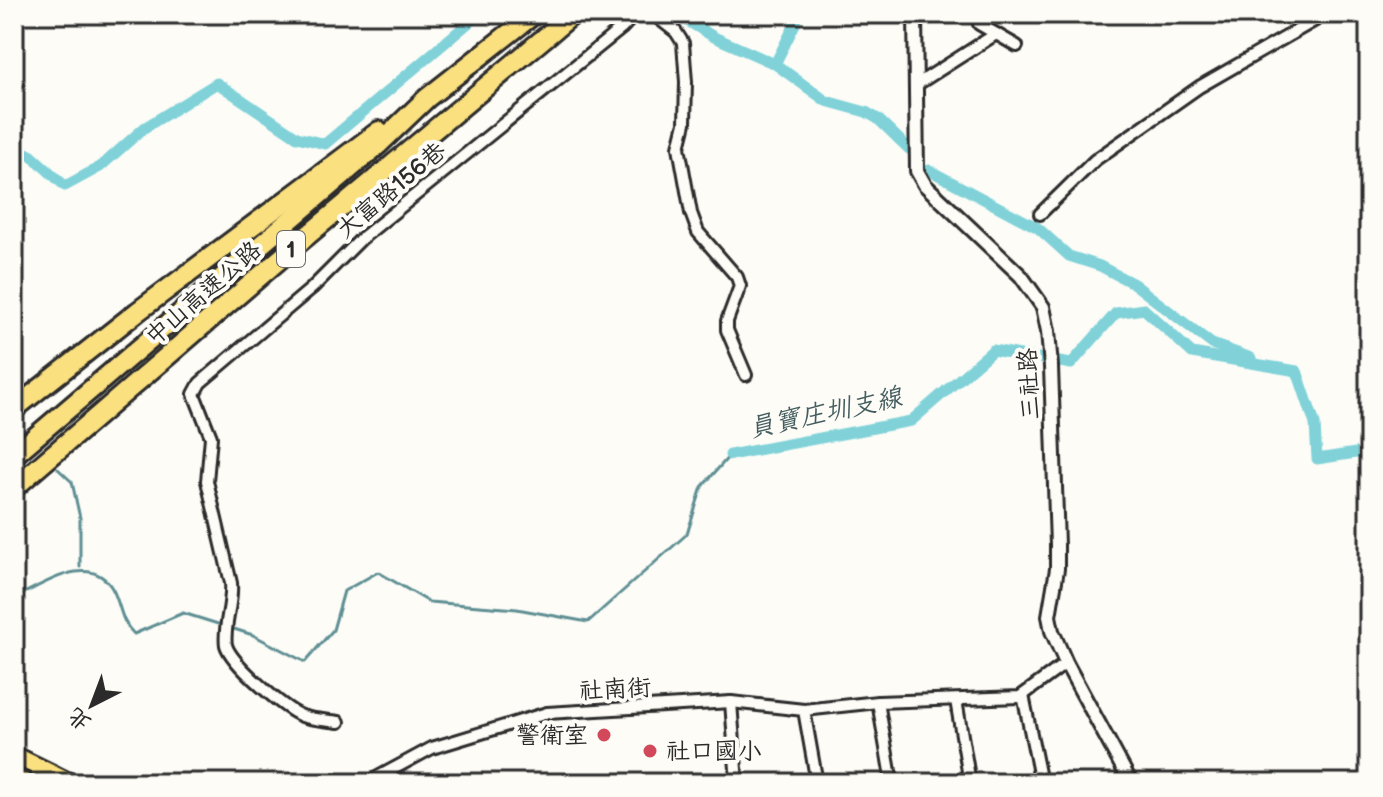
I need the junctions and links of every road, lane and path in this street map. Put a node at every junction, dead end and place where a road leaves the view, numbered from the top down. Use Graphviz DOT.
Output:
graph roads {
  1 [pos="534,14"];
  2 [pos="573,14"];
  3 [pos="635,14"];
  4 [pos="653,14"];
  5 [pos="915,14"];
  6 [pos="1298,14"];
  7 [pos="1326,14"];
  8 [pos="979,24"];
  9 [pos="1304,25"];
  10 [pos="996,34"];
  11 [pos="1017,46"];
  12 [pos="916,85"];
  13 [pos="427,98"];
  14 [pos="1040,214"];
  15 [pos="746,375"];
  16 [pos="14,409"];
  17 [pos="14,455"];
  18 [pos="14,488"];
  19 [pos="1066,663"];
  20 [pos="1023,695"];
  21 [pos="956,700"];
  22 [pos="731,702"];
  23 [pos="878,702"];
  24 [pos="804,710"];
  25 [pos="339,722"];
  26 [pos="14,755"];
  27 [pos="14,776"];
  28 [pos="27,783"];
  29 [pos="71,783"];
  30 [pos="367,783"];
  31 [pos="737,783"];
  32 [pos="817,783"];
  33 [pos="892,783"];
  34 [pos="970,783"];
  35 [pos="1041,783"];
  36 [pos="1131,783"];
  1 -- 13 [label="highway, 中山高速公路 / 1"];
  2 -- 18 [label="highway, 中山高速公路 / 1"];
  3 -- 25 [label="street, 大富路156巷"];
  4 -- 15 [label="street"];
  5 -- 12 [label="street, 三社路"];
  6 -- 9 [label="street"];
  7 -- 9 [label="street"];
  8 -- 10 [label="street"];
  9 -- 14 [label="street"];
  10 -- 11 [label="street"];
  10 -- 12 [label="street"];
  12 -- 19 [label="street, 三社路"];
  13 -- 16 [label="highway"];
  13 -- 17 [label="highway, 中山高速公路 / 1"];
  19 -- 20 [label="street"];
  19 -- 36 [label="street, 三社路"];
  20 -- 21 [label="street, 社南街"];
  20 -- 35 [label="street"];
  21 -- 23 [label="street, 社南街"];
  21 -- 34 [label="street"];
  22 -- 24 [label="street, 社南街"];
  22 -- 30 [label="street, 社南街"];
  22 -- 31 [label="street"];
  23 -- 24 [label="street, 社南街"];
  23 -- 33 [label="street"];
  24 -- 32 [label="street"];
  26 -- 29 [label="main road"];
  27 -- 28 [label="main road"];
}
